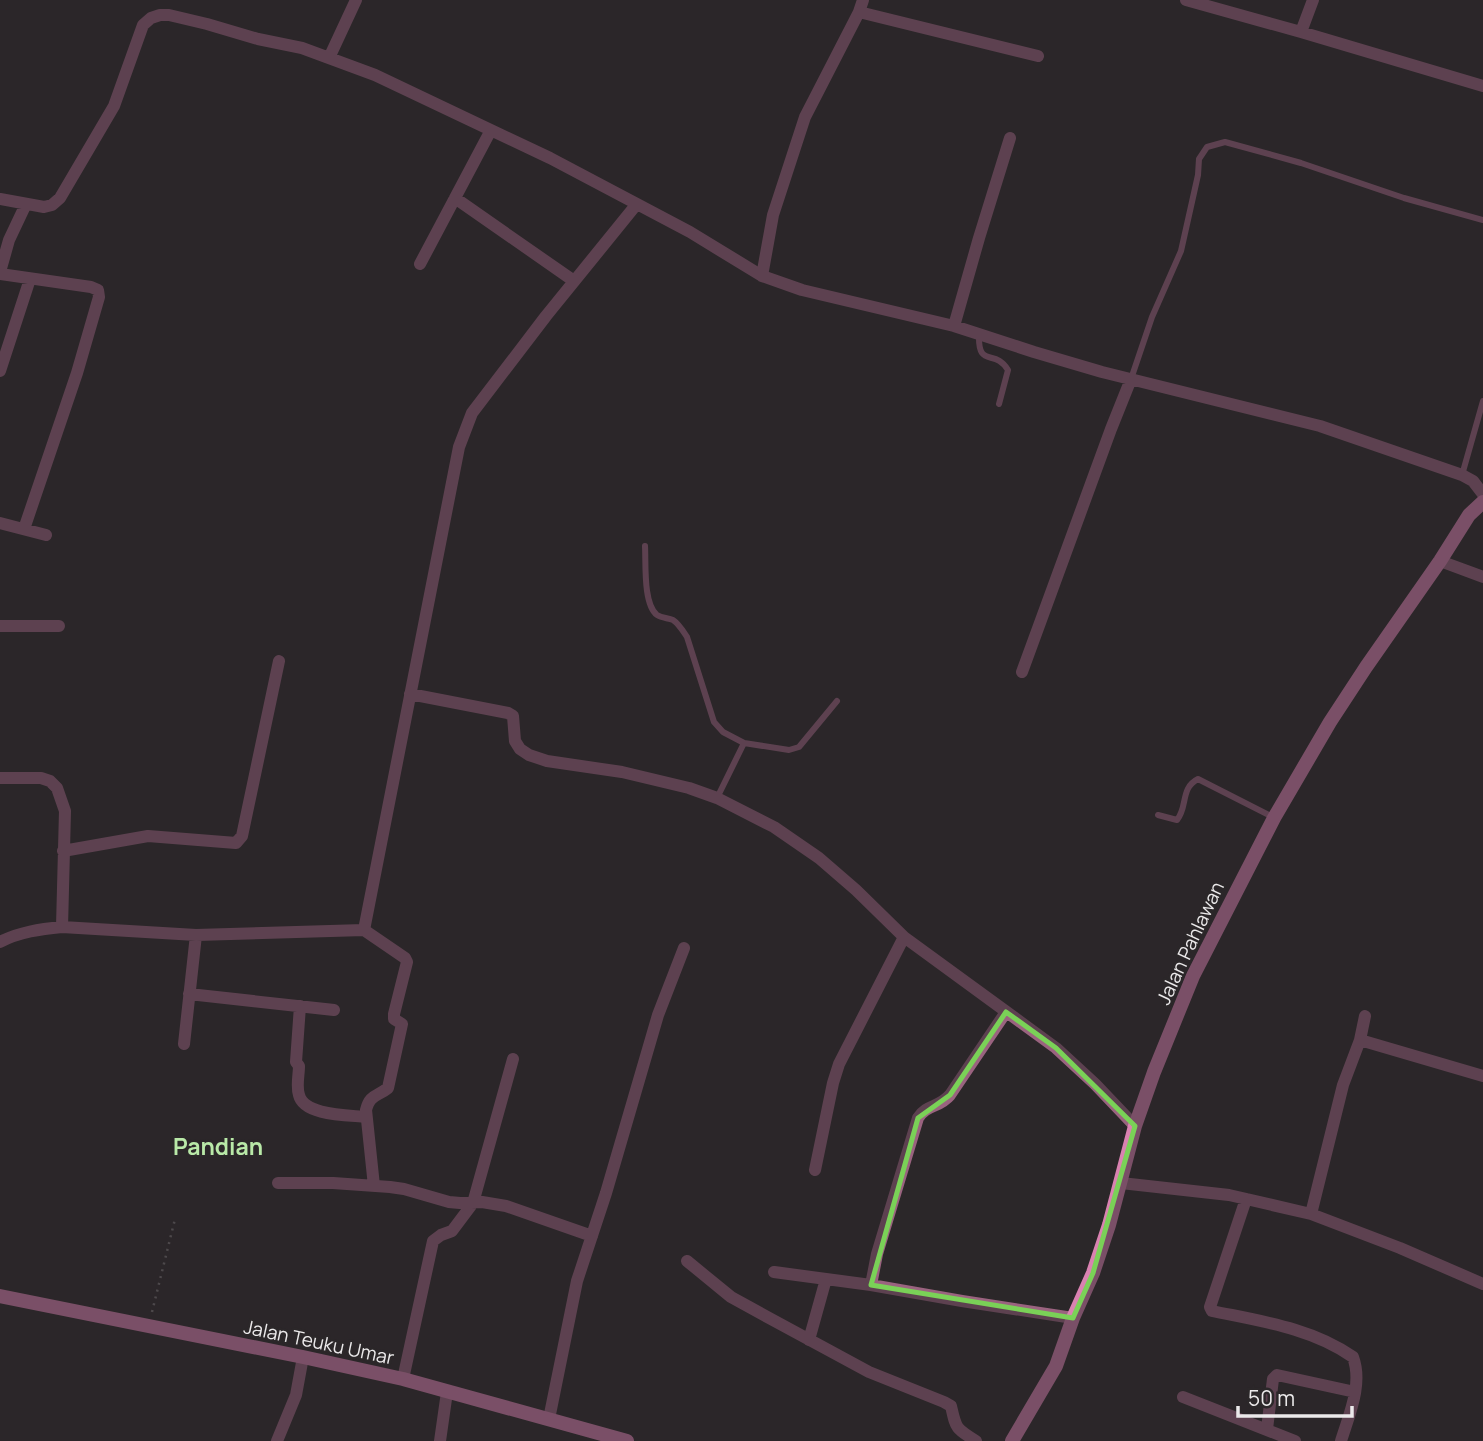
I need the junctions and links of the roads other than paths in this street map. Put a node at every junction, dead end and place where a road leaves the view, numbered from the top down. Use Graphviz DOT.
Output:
graph roads {
  1 [pos="356,0"];
  2 [pos="1186,0"];
  3 [pos="1313,0"];
  4 [pos="861,6"];
  5 [pos="1301,32"];
  6 [pos="1038,56"];
  7 [pos="329,58"];
  8 [pos="1483,86"];
  9 [pos="491,130"];
  10 [pos="1010,138"];
  11 [pos="455,198"];
  12 [pos="0,199"];
  13 [pos="26,204"];
  14 [pos="636,205"];
  15 [pos="1483,220"];
  16 [pos="420,264"];
  17 [pos="0,273"];
  18 [pos="762,276"];
  19 [pos="30,279"];
  20 [pos="574,281"];
  21 [pos="954,326"];
  22 [pos="979,335"];
  23 [pos="0,371"];
  24 [pos="1131,379"];
  25 [pos="1483,401"];
  26 [pos="999,404"];
  27 [pos="1462,475"];
  28 [pos="1483,494"];
  29 [pos="1483,502"];
  30 [pos="0,523"];
  31 [pos="24,529"];
  32 [pos="46,535"];
  33 [pos="645,546"];
  34 [pos="1440,561"];
  35 [pos="1483,577"];
  36 [pos="0,626"];
  37 [pos="59,626"];
  38 [pos="279,661"];
  39 [pos="1022,672"];
  40 [pos="410,694"];
  41 [pos="837,701"];
  42 [pos="744,743"];
  43 [pos="0,778"];
  44 [pos="717,798"];
  45 [pos="1158,815"];
  46 [pos="1274,818"];
  47 [pos="63,851"];
  48 [pos="62,927"];
  49 [pos="364,930"];
  50 [pos="195,935"];
  51 [pos="904,937"];
  52 [pos="0,942"];
  53 [pos="684,948"];
  54 [pos="189,994"];
  55 [pos="300,1006"];
  56 [pos="334,1010"];
  57 [pos="1006,1012"];
  58 [pos="1365,1016"];
  59 [pos="1360,1040"];
  60 [pos="184,1044"];
  61 [pos="513,1059"];
  62 [pos="1483,1076"];
  63 [pos="366,1117"];
  64 [pos="1135,1126"];
  65 [pos="815,1170"];
  66 [pos="278,1183"];
  67 [pos="1121,1183"];
  68 [pos="374,1186"];
  69 [pos="1245,1199"];
  70 [pos="473,1203"];
  71 [pos="1311,1214"];
  72 [pos="592,1236"];
  73 [pos="687,1261"];
  74 [pos="774,1272"];
  75 [pos="826,1279"];
  76 [pos="1483,1284"];
  77 [pos="871,1285"];
  78 [pos="0,1296"];
  79 [pos="1073,1318"];
  80 [pos="809,1340"];
  81 [pos="303,1357"];
  82 [pos="403,1380"];
  83 [pos="447,1392"];
  84 [pos="1355,1392"];
  85 [pos="1183,1397"];
  86 [pos="549,1419"];
  87 [pos="1267,1429"];
  88 [pos="277,1441"];
  89 [pos="440,1441"];
  90 [pos="627,1441"];
  91 [pos="976,1441"];
  92 [pos="1012,1441"];
  93 [pos="1295,1441"];
  94 [pos="1341,1441"];
  1 -- 7 [label="street"];
  2 -- 5 [label="street"];
  3 -- 5 [label="street"];
  4 -- 6 [label="street"];
  4 -- 18 [label="street"];
  5 -- 8 [label="street"];
  7 -- 9 [label="street"];
  7 -- 13 [label="street"];
  9 -- 11 [label="street"];
  9 -- 14 [label="street"];
  10 -- 21 [label="street"];
  11 -- 16 [label="street"];
  11 -- 20 [label="street"];
  12 -- 13 [label="street"];
  13 -- 17 [label="street"];
  14 -- 18 [label="street"];
  14 -- 20 [label="street"];
  15 -- 24 [label="lane"];
  17 -- 19 [label="street"];
  18 -- 21 [label="street"];
  19 -- 23 [label="street"];
  19 -- 31 [label="street"];
  20 -- 40 [label="street"];
  21 -- 22 [label="street"];
  22 -- 24 [label="street"];
  22 -- 26 [label="lane"];
  24 -- 27 [label="street"];
  24 -- 39 [label="street"];
  25 -- 27 [label="lane"];
  27 -- 28 [label="street"];
  29 -- 34 [label="main road, Jalan Pahlawan"];
  30 -- 31 [label="street"];
  31 -- 32 [label="street"];
  33 -- 42 [label="lane"];
  34 -- 35 [label="street"];
  34 -- 46 [label="main road, Jalan Pahlawan"];
  36 -- 37 [label="street"];
  38 -- 47 [label="street"];
  40 -- 44 [label="street"];
  40 -- 49 [label="street"];
  41 -- 42 [label="lane"];
  42 -- 44 [label="lane"];
  43 -- 47 [label="street"];
  44 -- 51 [label="street"];
  45 -- 46 [label="lane"];
  46 -- 64 [label="main road, Jalan Pahlawan"];
  47 -- 48 [label="street"];
  48 -- 50 [label="street"];
  48 -- 52 [label="street"];
  49 -- 50 [label="street"];
  49 -- 63 [label="street"];
  50 -- 54 [label="street"];
  51 -- 57 [label="street"];
  51 -- 65 [label="street"];
  53 -- 72 [label="street"];
  54 -- 55 [label="street"];
  54 -- 60 [label="street"];
  55 -- 56 [label="street"];
  55 -- 63 [label="street"];
  57 -- 64 [label="street"];
  57 -- 77 [label="street"];
  58 -- 59 [label="street"];
  59 -- 62 [label="street"];
  59 -- 71 [label="street"];
  61 -- 70 [label="street"];
  63 -- 68 [label="street"];
  64 -- 67 [label="main road, Jalan Pahlawan"];
  66 -- 68 [label="street"];
  67 -- 69 [label="street"];
  67 -- 79 [label="main road, Jalan Pahlawan"];
  68 -- 70 [label="street"];
  69 -- 71 [label="street"];
  69 -- 84 [label="street"];
  70 -- 72 [label="street"];
  70 -- 82 [label="street"];
  71 -- 76 [label="street"];
  72 -- 86 [label="street"];
  73 -- 80 [label="street"];
  74 -- 75 [label="street"];
  75 -- 77 [label="street"];
  75 -- 80 [label="street"];
  77 -- 79 [label="street"];
  78 -- 81 [label="main road, Jalan Teuku Umar"];
  79 -- 92 [label="main road, Jalan Pahlawan"];
  80 -- 91 [label="street"];
  81 -- 82 [label="main road, Jalan Teuku Umar"];
  81 -- 88 [label="street"];
  82 -- 83 [label="main road, Jalan Teuku Umar"];
  83 -- 86 [label="main road, Jalan Teuku Umar"];
  83 -- 89 [label="street"];
  84 -- 87 [label="street"];
  84 -- 94 [label="street"];
  85 -- 87 [label="street"];
  86 -- 90 [label="main road, Jalan Teuku Umar"];
  87 -- 93 [label="street"];
}
